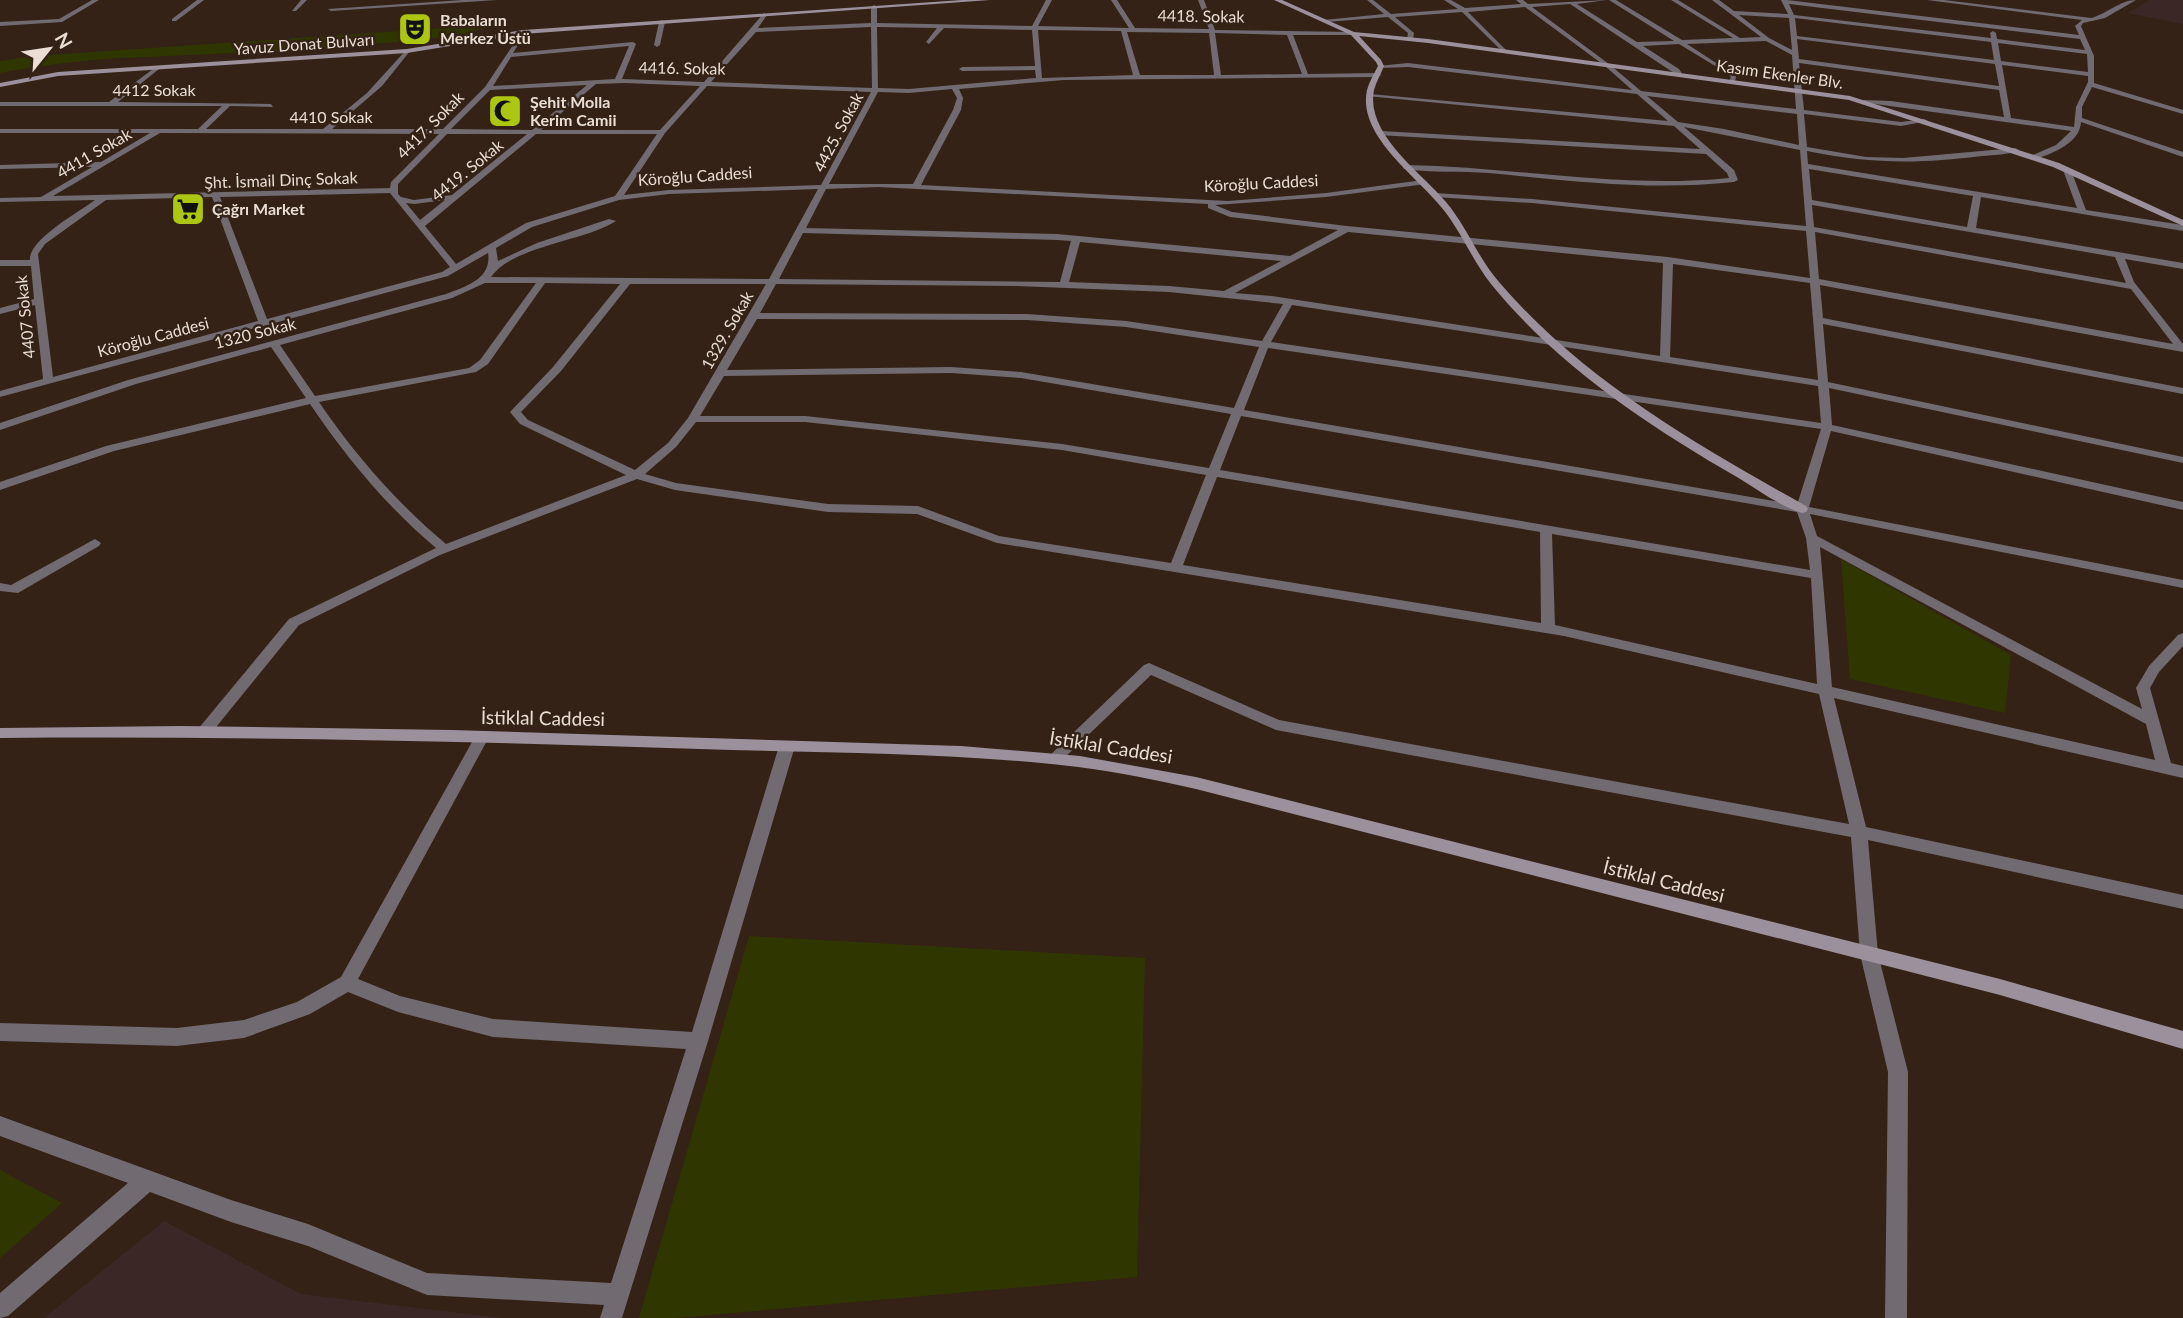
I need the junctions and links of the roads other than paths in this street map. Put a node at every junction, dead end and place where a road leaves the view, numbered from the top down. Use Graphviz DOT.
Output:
graph roads {
  1 [pos="96,0"];
  2 [pos="201,0"];
  3 [pos="304,0"];
  4 [pos="340,0"];
  5 [pos="494,0"];
  6 [pos="930,0"];
  7 [pos="987,0"];
  8 [pos="1049,0"];
  9 [pos="1114,0"];
  10 [pos="1200,0"];
  11 [pos="1370,0"];
  12 [pos="1447,0"];
  13 [pos="1604,0"];
  14 [pos="1612,0"];
  15 [pos="1674,0"];
  16 [pos="1715,0"];
  17 [pos="1930,0"];
  18 [pos="2121,0"];
  19 [pos="1281,1"];
  20 [pos="1785,1"];
  21 [pos="2132,1"];
  22 [pos="1522,2"];
  23 [pos="1570,2"];
  24 [pos="1989,3"];
  25 [pos="874,7"];
  26 [pos="1462,9"];
  27 [pos="295,10"];
  28 [pos="1734,13"];
  29 [pos="764,15"];
  30 [pos="1391,15"];
  31 [pos="1792,16"];
  32 [pos="2093,19"];
  33 [pos="174,20"];
  34 [pos="1327,20"];
  35 [pos="662,22"];
  36 [pos="0,24"];
  37 [pos="876,25"];
  38 [pos="943,26"];
  39 [pos="1035,26"];
  40 [pos="1992,27"];
  41 [pos="1123,29"];
  42 [pos="1133,29"];
  43 [pos="754,30"];
  44 [pos="1212,31"];
  45 [pos="523,32"];
  46 [pos="1289,33"];
  47 [pos="1353,34"];
  48 [pos="1794,37"];
  49 [pos="2083,37"];
  50 [pos="1410,38"];
  51 [pos="1737,38"];
  52 [pos="1767,39"];
  53 [pos="1994,40"];
  54 [pos="1680,41"];
  55 [pos="929,42"];
  56 [pos="1636,44"];
  57 [pos="657,45"];
  58 [pos="407,51"];
  59 [pos="1504,51"];
  60 [pos="2089,52"];
  61 [pos="509,55"];
  62 [pos="1796,57"];
  63 [pos="1998,63"];
  64 [pos="1607,65"];
  65 [pos="157,68"];
  66 [pos="1038,68"];
  67 [pos="962,69"];
  68 [pos="1380,70"];
  69 [pos="1305,74"];
  70 [pos="2091,74"];
  71 [pos="1680,75"];
  72 [pos="1218,76"];
  73 [pos="1137,77"];
  74 [pos="0,78"];
  75 [pos="1039,79"];
  76 [pos="618,81"];
  77 [pos="595,82"];
  78 [pos="708,82"];
  79 [pos="1732,82"];
  80 [pos="2091,83"];
  81 [pos="0,85"];
  82 [pos="488,88"];
  83 [pos="955,88"];
  84 [pos="2002,88"];
  85 [pos="1799,90"];
  86 [pos="875,91"];
  87 [pos="1638,91"];
  88 [pos="1370,96"];
  89 [pos="1864,102"];
  90 [pos="0,104"];
  91 [pos="111,104"];
  92 [pos="228,104"];
  93 [pos="271,106"];
  94 [pos="1801,111"];
  95 [pos="2183,112"];
  96 [pos="2008,120"];
  97 [pos="2078,120"];
  98 [pos="1924,121"];
  99 [pos="1671,122"];
  100 [pos="160,130"];
  101 [pos="201,130"];
  102 [pos="444,130"];
  103 [pos="2077,130"];
  104 [pos="0,131"];
  105 [pos="325,131"];
  106 [pos="537,131"];
  107 [pos="662,132"];
  108 [pos="1381,133"];
  109 [pos="1804,149"];
  110 [pos="2015,150"];
  111 [pos="1707,152"];
  112 [pos="2183,155"];
  113 [pos="2036,157"];
  114 [pos="102,164"];
  115 [pos="1805,166"];
  116 [pos="0,167"];
  117 [pos="1407,167"];
  118 [pos="2067,170"];
  119 [pos="1423,182"];
  120 [pos="826,186"];
  121 [pos="916,187"];
  122 [pos="1977,194"];
  123 [pos="215,195"];
  124 [pos="396,195"];
  125 [pos="458,195"];
  126 [pos="1436,195"];
  127 [pos="103,198"];
  128 [pos="618,198"];
  129 [pos="43,199"];
  130 [pos="0,200"];
  131 [pos="1200,202"];
  132 [pos="1808,202"];
  133 [pos="2083,212"];
  134 [pos="612,221"];
  135 [pos="420,225"];
  136 [pos="2183,226"];
  137 [pos="1347,229"];
  138 [pos="1810,229"];
  139 [pos="801,230"];
  140 [pos="1971,230"];
  141 [pos="1076,239"];
  142 [pos="1469,243"];
  143 [pos="492,249"];
  144 [pos="2119,255"];
  145 [pos="1292,259"];
  146 [pos="1668,260"];
  147 [pos="0,263"];
  148 [pos="35,263"];
  149 [pos="495,266"];
  150 [pos="2183,266"];
  151 [pos="456,269"];
  152 [pos="485,280"];
  153 [pos="543,280"];
  154 [pos="628,280"];
  155 [pos="773,281"];
  156 [pos="1814,281"];
  157 [pos="1064,285"];
  158 [pos="2134,288"];
  159 [pos="1226,294"];
  160 [pos="39,301"];
  161 [pos="1289,302"];
  162 [pos="0,311"];
  163 [pos="754,316"];
  164 [pos="1818,320"];
  165 [pos="264,323"];
  166 [pos="274,344"];
  167 [pos="1553,344"];
  168 [pos="1264,346"];
  169 [pos="2182,349"];
  170 [pos="1665,360"];
  171 [pos="721,373"];
  172 [pos="48,382"];
  173 [pos="1823,384"];
  174 [pos="2183,391"];
  175 [pos="0,394"];
  176 [pos="1620,398"];
  177 [pos="313,400"];
  178 [pos="1239,412"];
  179 [pos="693,419"];
  180 [pos="0,426"];
  181 [pos="1826,427"];
  182 [pos="2183,460"];
  183 [pos="1211,472"];
  184 [pos="636,475"];
  185 [pos="0,486"];
  186 [pos="2183,506"];
  187 [pos="1802,509"];
  188 [pos="1546,530"];
  189 [pos="1812,538"];
  190 [pos="95,543"];
  191 [pos="444,548"];
  192 [pos="1175,568"];
  193 [pos="1817,575"];
  194 [pos="2183,584"];
  195 [pos="0,587"];
  196 [pos="1548,628"];
  197 [pos="2181,644"];
  198 [pos="1825,689"];
  199 [pos="2153,721"];
  200 [pos="0,733"];
  201 [pos="203,733"];
  202 [pos="482,737"];
  203 [pos="787,746"];
  204 [pos="1056,757"];
  205 [pos="2164,767"];
  206 [pos="2183,772"];
  207 [pos="1859,832"];
  208 [pos="2183,902"];
  209 [pos="1869,954"];
  210 [pos="347,983"];
  211 [pos="0,1032"];
  212 [pos="2183,1040"];
  213 [pos="699,1041"];
  214 [pos="0,1126"];
  215 [pos="148,1180"];
  216 [pos="619,1294"];
  217 [pos="0,1308"];
  218 [pos="611,1318"];
  219 [pos="1896,1318"];
  1 -- 36 [label="street"];
  2 -- 33 [label="street"];
  3 -- 27 [label="street"];
  4 -- 5 [label="street"];
  6 -- 74 [label="street, Yavuz Donat Bulvarı"];
  7 -- 25 [label="street, Yavuz Donat Bulvarı"];
  8 -- 39 [label="street"];
  9 -- 42 [label="street"];
  10 -- 44 [label="street"];
  11 -- 30 [label="street"];
  12 -- 26 [label="street"];
  13 -- 23 [label="street"];
  14 -- 54 [label="street"];
  15 -- 51 [label="street"];
  16 -- 28 [label="street"];
  17 -- 24 [label="street"];
  18 -- 21 [label="street"];
  19 -- 34 [label="street"];
  20 -- 31 [label="street"];
  20 -- 40 [label="street"];
  21 -- 32 [label="street"];
  22 -- 23 [label="street"];
  22 -- 26 [label="street"];
  22 -- 64 [label="street"];
  23 -- 56 [label="street"];
  24 -- 32 [label="street"];
  24 -- 40 [label="street"];
  25 -- 29 [label="street, Yavuz Donat Bulvarı"];
  25 -- 37 [label="street, 4425. Sokak"];
  26 -- 30 [label="street"];
  26 -- 59 [label="street"];
  28 -- 31 [label="street"];
  28 -- 52 [label="street"];
  29 -- 35 [label="street, Yavuz Donat Bulvarı"];
  29 -- 43 [label="street"];
  30 -- 34 [label="street"];
  30 -- 50 [label="street"];
  31 -- 48 [label="street"];
  31 -- 53 [label="street"];
  32 -- 49 [label="street"];
  34 -- 47 [label="street"];
  35 -- 45 [label="street, Yavuz Donat Bulvarı"];
  35 -- 57 [label="street"];
  37 -- 38 [label="street, 4418. Sokak"];
  37 -- 43 [label="street, 4418. Sokak"];
  37 -- 86 [label="street, 4425. Sokak"];
  38 -- 39 [label="street, 4418. Sokak"];
  38 -- 55 [label="street"];
  39 -- 41 [label="street, 4418. Sokak"];
  39 -- 66 [label="street"];
  40 -- 49 [label="street"];
  40 -- 53 [label="street"];
  41 -- 42 [label="street, 4418. Sokak"];
  41 -- 73 [label="street"];
  42 -- 44 [label="street, 4418. Sokak"];
  43 -- 78 [label="street"];
  44 -- 46 [label="street, 4418. Sokak"];
  44 -- 72 [label="street"];
  45 -- 58 [label="street, Yavuz Donat Bulvarı"];
  45 -- 61 [label="street, 4417. Sokak"];
  46 -- 47 [label="street, 4418. Sokak"];
  46 -- 69 [label="street"];
  47 -- 50 [label="street, Kasım Ekenler Blv."];
  47 -- 68 [label="street"];
  48 -- 62 [label="street"];
  48 -- 63 [label="street"];
  49 -- 60 [label="street"];
  50 -- 59 [label="street, Kasım Ekenler Blv."];
  51 -- 52 [label="street"];
  51 -- 54 [label="street"];
  52 -- 62 [label="street"];
  53 -- 60 [label="street"];
  53 -- 63 [label="street"];
  54 -- 56 [label="street"];
  54 -- 79 [label="street"];
  56 -- 71 [label="street"];
  58 -- 65 [label="street, Yavuz Donat Bulvarı"];
  58 -- 105 [label="street"];
  59 -- 64 [label="street, Kasım Ekenler Blv."];
  60 -- 70 [label="street"];
  61 -- 76 [label="street"];
  61 -- 82 [label="street, 4417. Sokak"];
  62 -- 84 [label="street"];
  62 -- 85 [label="street"];
  63 -- 70 [label="street"];
  63 -- 84 [label="street"];
  64 -- 71 [label="street, Kasım Ekenler Blv."];
  64 -- 87 [label="street"];
  65 -- 81 [label="street, Yavuz Donat Bulvarı"];
  65 -- 91 [label="street"];
  66 -- 67 [label="street"];
  66 -- 75 [label="street"];
  68 -- 69 [label="street, 4416. Sokak"];
  68 -- 87 [label="street, 4416. Sokak"];
  68 -- 88 [label="street"];
  69 -- 72 [label="street, 4416. Sokak"];
  70 -- 80 [label="street"];
  71 -- 79 [label="street, Kasım Ekenler Blv."];
  72 -- 73 [label="street, 4416. Sokak"];
  73 -- 75 [label="street, 4416. Sokak"];
  75 -- 83 [label="street, 4416. Sokak"];
  76 -- 77 [label="street, 4416. Sokak"];
  76 -- 78 [label="street, 4416. Sokak"];
  77 -- 82 [label="street, 4416. Sokak"];
  77 -- 106 [label="street, 4419. Sokak"];
  78 -- 86 [label="street, 4416. Sokak"];
  78 -- 107 [label="street"];
  79 -- 85 [label="street, Kasım Ekenler Blv."];
  80 -- 95 [label="street"];
  80 -- 97 [label="street"];
  82 -- 102 [label="street, 4417. Sokak"];
  83 -- 86 [label="street, 4416. Sokak"];
  83 -- 121 [label="street"];
  84 -- 96 [label="street"];
  85 -- 89 [label="street, Kasım Ekenler Blv."];
  85 -- 94 [label="street"];
  86 -- 120 [label="street, 4425. Sokak"];
  87 -- 94 [label="street, 4416. Sokak"];
  87 -- 99 [label="street"];
  88 -- 99 [label="street"];
  88 -- 108 [label="street"];
  89 -- 96 [label="street"];
  89 -- 98 [label="street, Kasım Ekenler Blv."];
  90 -- 91 [label="street, 4412 Sokak"];
  91 -- 92 [label="street, 4412 Sokak"];
  92 -- 93 [label="street"];
  92 -- 101 [label="street, 4412 Sokak"];
  94 -- 98 [label="street, 4416. Sokak"];
  94 -- 109 [label="street"];
  96 -- 103 [label="street"];
  97 -- 103 [label="street"];
  97 -- 112 [label="street"];
  98 -- 110 [label="street, Kasım Ekenler Blv."];
  99 -- 109 [label="street"];
  99 -- 111 [label="street"];
  100 -- 101 [label="street, 4410 Sokak"];
  100 -- 104 [label="street, 4410 Sokak"];
  100 -- 114 [label="street, 4411 Sokak"];
  101 -- 105 [label="street, 4410 Sokak"];
  102 -- 105 [label="street, 4410 Sokak"];
  102 -- 106 [label="street, 4410 Sokak"];
  102 -- 124 [label="street, 4417. Sokak"];
  103 -- 113 [label="street"];
  106 -- 107 [label="street, 4410 Sokak"];
  106 -- 125 [label="street, 4419. Sokak"];
  107 -- 128 [label="street"];
  108 -- 111 [label="street"];
  108 -- 117 [label="street"];
  109 -- 110 [label="street"];
  109 -- 115 [label="street"];
  110 -- 113 [label="street, Kasım Ekenler Blv."];
  111 -- 117 [label="street"];
  113 -- 118 [label="street, Kasım Ekenler Blv."];
  114 -- 116 [label="street"];
  114 -- 129 [label="street, 4411 Sokak"];
  115 -- 122 [label="street"];
  115 -- 132 [label="street"];
  117 -- 119 [label="street"];
  118 -- 133 [label="street"];
  118 -- 136 [label="street, Kasım Ekenler Blv."];
  119 -- 126 [label="street"];
  119 -- 131 [label="street, Köroğlu Caddesi"];
  120 -- 121 [label="street, Köroğlu Caddesi"];
  120 -- 128 [label="street, Köroğlu Caddesi"];
  120 -- 139 [label="street, 1329. Sokak"];
  121 -- 131 [label="street, Köroğlu Caddesi"];
  122 -- 133 [label="street"];
  122 -- 140 [label="street"];
  123 -- 124 [label="street, Şht. İsmail Dinç Sokak"];
  123 -- 127 [label="street, Şht. İsmail Dinç Sokak"];
  123 -- 165 [label="street"];
  124 -- 125 [label="street, Şht. İsmail Dinç Sokak"];
  124 -- 135 [label="street"];
  125 -- 135 [label="street, 4419. Sokak"];
  126 -- 138 [label="street"];
  126 -- 142 [label="street"];
  127 -- 129 [label="street, Şht. İsmail Dinç Sokak"];
  127 -- 148 [label="street, 4407 Sokak"];
  128 -- 143 [label="street, Köroğlu Caddesi"];
  129 -- 130 [label="street, Şht. İsmail Dinç Sokak"];
  131 -- 137 [label="street"];
  132 -- 138 [label="street"];
  132 -- 140 [label="street"];
  133 -- 136 [label="street"];
  134 -- 149 [label="street"];
  135 -- 151 [label="street"];
  137 -- 142 [label="street"];
  137 -- 145 [label="street"];
  138 -- 156 [label="street"];
  138 -- 158 [label="street"];
  139 -- 141 [label="street"];
  139 -- 155 [label="street, 1329. Sokak"];
  140 -- 144 [label="street"];
  141 -- 145 [label="street"];
  141 -- 157 [label="street"];
  142 -- 146 [label="street"];
  142 -- 167 [label="street"];
  143 -- 149 [label="street"];
  143 -- 151 [label="street, Köroğlu Caddesi"];
  144 -- 150 [label="street"];
  144 -- 158 [label="street"];
  145 -- 159 [label="street"];
  146 -- 156 [label="street"];
  146 -- 170 [label="street"];
  147 -- 148 [label="street"];
  148 -- 160 [label="street, 4407 Sokak"];
  149 -- 152 [label="street"];
  151 -- 165 [label="street, Köroğlu Caddesi"];
  152 -- 153 [label="street"];
  152 -- 166 [label="street, 1320 Sokak"];
  153 -- 154 [label="street"];
  153 -- 177 [label="street"];
  154 -- 155 [label="street"];
  154 -- 184 [label="street"];
  155 -- 157 [label="street"];
  155 -- 163 [label="street, 1329. Sokak"];
  156 -- 164 [label="street"];
  156 -- 169 [label="street"];
  157 -- 159 [label="street"];
  158 -- 169 [label="street"];
  159 -- 161 [label="street"];
  160 -- 162 [label="street"];
  160 -- 172 [label="street, 4407 Sokak"];
  161 -- 167 [label="street"];
  161 -- 168 [label="street"];
  163 -- 168 [label="street"];
  163 -- 171 [label="street, 1329. Sokak"];
  164 -- 173 [label="street"];
  164 -- 174 [label="street"];
  165 -- 172 [label="street, Köroğlu Caddesi"];
  166 -- 177 [label="street"];
  166 -- 180 [label="street, 1320 Sokak"];
  167 -- 170 [label="street"];
  167 -- 176 [label="street"];
  168 -- 176 [label="street"];
  168 -- 178 [label="street"];
  170 -- 173 [label="street"];
  171 -- 178 [label="street"];
  171 -- 179 [label="street, 1329. Sokak"];
  172 -- 175 [label="street, Köroğlu Caddesi"];
  173 -- 181 [label="street"];
  173 -- 182 [label="street"];
  176 -- 181 [label="street"];
  176 -- 187 [label="street"];
  177 -- 185 [label="street"];
  177 -- 191 [label="street"];
  178 -- 183 [label="street"];
  178 -- 187 [label="street"];
  179 -- 183 [label="street"];
  179 -- 184 [label="street, 1329. Sokak"];
  181 -- 186 [label="street"];
  181 -- 187 [label="street"];
  183 -- 188 [label="street"];
  183 -- 192 [label="street"];
  184 -- 191 [label="street, 1329. Sokak"];
  184 -- 192 [label="street"];
  187 -- 189 [label="street"];
  187 -- 194 [label="street"];
  188 -- 193 [label="street"];
  188 -- 196 [label="street"];
  189 -- 193 [label="street"];
  189 -- 199 [label="street"];
  190 -- 195 [label="street"];
  191 -- 201 [label="street, 1329. Sokak"];
  192 -- 196 [label="street"];
  193 -- 198 [label="street"];
  196 -- 198 [label="street"];
  197 -- 199 [label="street"];
  198 -- 205 [label="street"];
  198 -- 207 [label="street"];
  199 -- 205 [label="street"];
  200 -- 201 [label="street, İstiklal Caddesi"];
  201 -- 202 [label="street, İstiklal Caddesi"];
  202 -- 203 [label="street, İstiklal Caddesi"];
  202 -- 210 [label="street"];
  203 -- 204 [label="street, İstiklal Caddesi"];
  203 -- 213 [label="street"];
  204 -- 207 [label="street"];
  204 -- 209 [label="street, İstiklal Caddesi"];
  205 -- 206 [label="street"];
  207 -- 208 [label="street"];
  207 -- 209 [label="street"];
  209 -- 212 [label="street, İstiklal Caddesi"];
  209 -- 219 [label="street"];
  210 -- 211 [label="street"];
  210 -- 213 [label="street"];
  213 -- 216 [label="street"];
  214 -- 215 [label="street"];
  215 -- 216 [label="street"];
  215 -- 217 [label="street"];
  216 -- 218 [label="street"];
}
